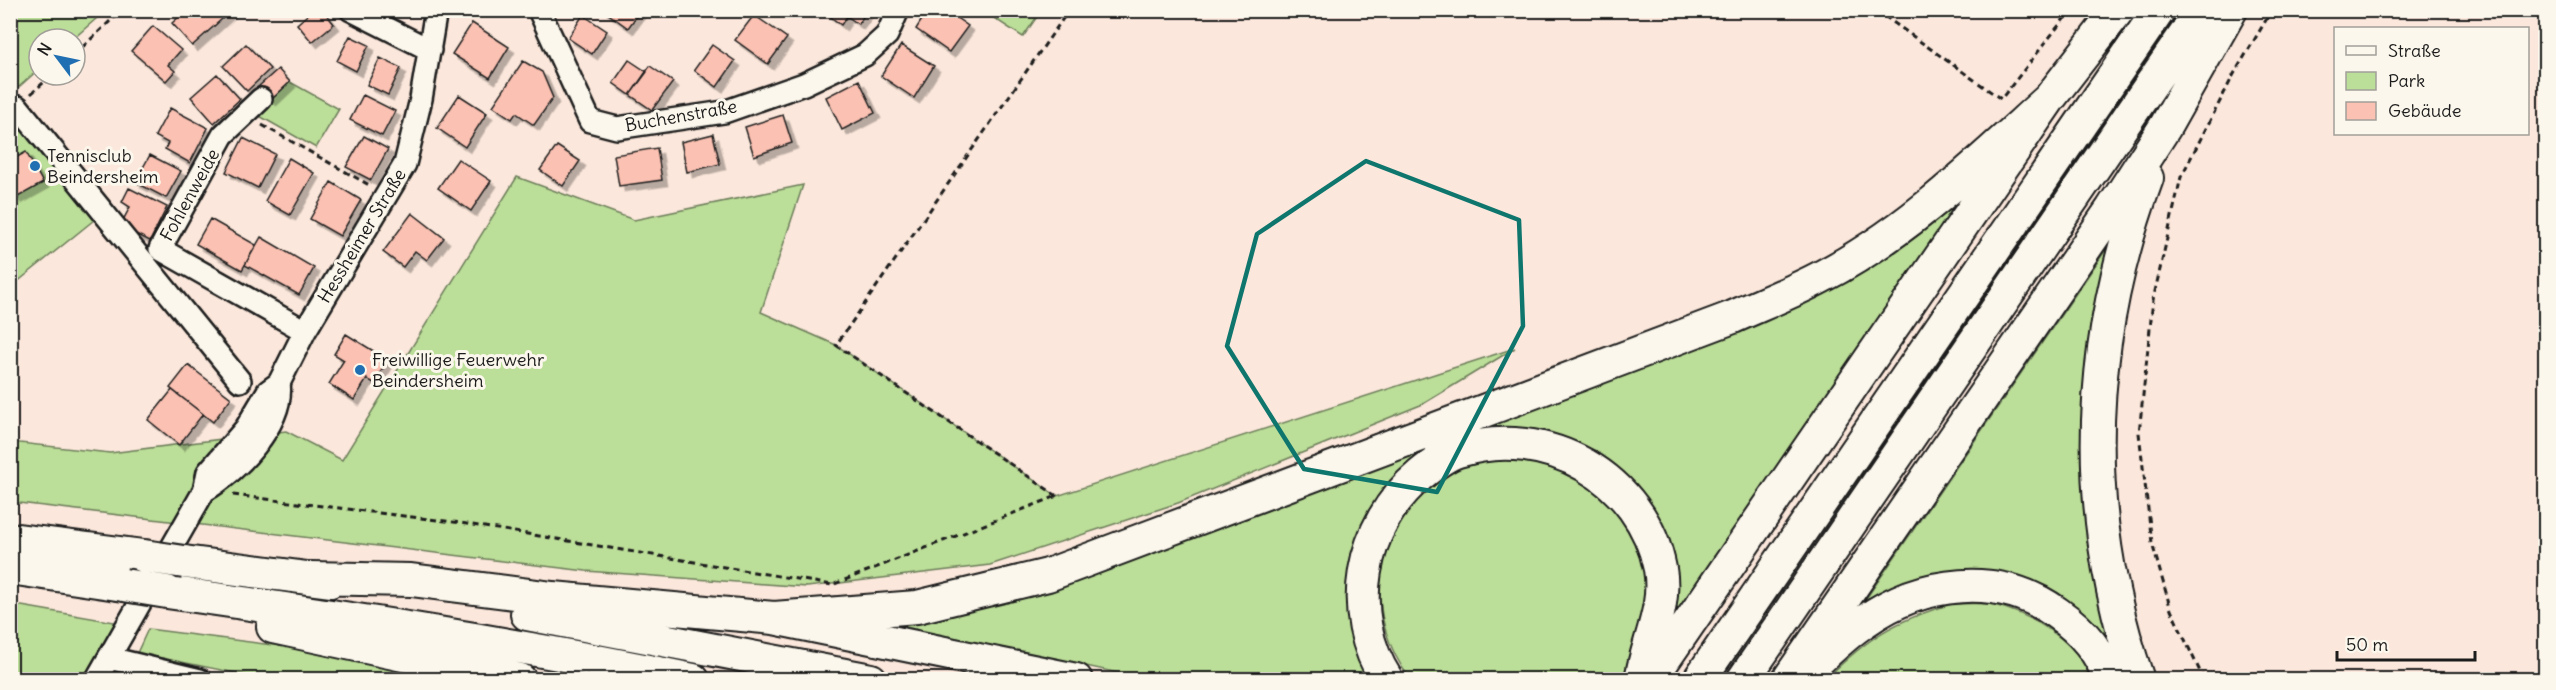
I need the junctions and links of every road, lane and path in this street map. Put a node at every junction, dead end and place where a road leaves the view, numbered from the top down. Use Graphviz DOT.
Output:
graph roads {
  1 [pos="122,10"];
  2 [pos="351,10"];
  3 [pos="436,10"];
  4 [pos="539,10"];
  5 [pos="898,10"];
  6 [pos="1069,10"];
  7 [pos="1876,10"];
  8 [pos="2071,10"];
  9 [pos="2118,10"];
  10 [pos="2158,10"];
  11 [pos="2202,10"];
  12 [pos="2231,10"];
  13 [pos="2272,10"];
  14 [pos="87,43"];
  15 [pos="430,50"];
  16 [pos="39,87"];
  17 [pos="261,99"];
  18 [pos="2049,99"];
  19 [pos="18,107"];
  20 [pos="245,115"];
  21 [pos="2165,127"];
  22 [pos="386,194"];
  23 [pos="173,256"];
  24 [pos="149,268"];
  25 [pos="305,331"];
  26 [pos="240,381"];
  27 [pos="204,491"];
  28 [pos="10,539"];
  29 [pos="10,568"];
  30 [pos="310,578"];
  31 [pos="207,598"];
  32 [pos="774,618"];
  33 [pos="109,658"];
  34 [pos="96,680"];
  35 [pos="200,680"];
  36 [pos="520,680"];
  37 [pos="693,680"];
  38 [pos="871,680"];
  39 [pos="1076,680"];
  40 [pos="1387,680"];
  41 [pos="1641,680"];
  42 [pos="1650,680"];
  43 [pos="1699,680"];
  44 [pos="1743,680"];
  45 [pos="1788,680"];
  46 [pos="1798,680"];
  47 [pos="2110,680"];
  48 [pos="2138,680"];
  49 [pos="2204,680"];
  1 -- 14 [label="path"];
  2 -- 15 [label="street"];
  3 -- 15 [label="street, Hessheimer Straße"];
  4 -- 5 [label="street, Buchenstraße"];
  6 -- 27 [label="path"];
  7 -- 8 [label="path"];
  9 -- 18 [label="highway"];
  10 -- 43 [label="highway"];
  11 -- 44 [label="highway"];
  12 -- 21 [label="highway"];
  13 -- 49 [label="path"];
  15 -- 22 [label="street, Hessheimer Straße"];
  16 -- 19 [label="path"];
  17 -- 20 [label="street, Fohlenweide"];
  18 -- 32 [label="highway"];
  18 -- 42 [label="highway"];
  19 -- 24 [label="street"];
  20 -- 22 [label="path"];
  20 -- 23 [label="street, Fohlenweide"];
  21 -- 45 [label="highway"];
  21 -- 48 [label="highway"];
  22 -- 25 [label="street, Hessheimer Straße"];
  23 -- 24 [label="street"];
  23 -- 25 [label="street, Fohlenweide"];
  24 -- 26 [label="street"];
  25 -- 27 [label="street, Hessheimer Straße"];
  27 -- 33 [label="street, Hessheimer Straße"];
  28 -- 30 [label="highway, bridge"];
  29 -- 31 [label="highway, bridge"];
  30 -- 32 [label="highway"];
  30 -- 38 [label="highway"];
  31 -- 36 [label="highway"];
  31 -- 37 [label="highway"];
  32 -- 39 [label="highway"];
  33 -- 34 [label="street, Hessheimer Straße"];
  33 -- 35 [label="street"];
  40 -- 41 [label="highway"];
  46 -- 47 [label="highway"];
}
